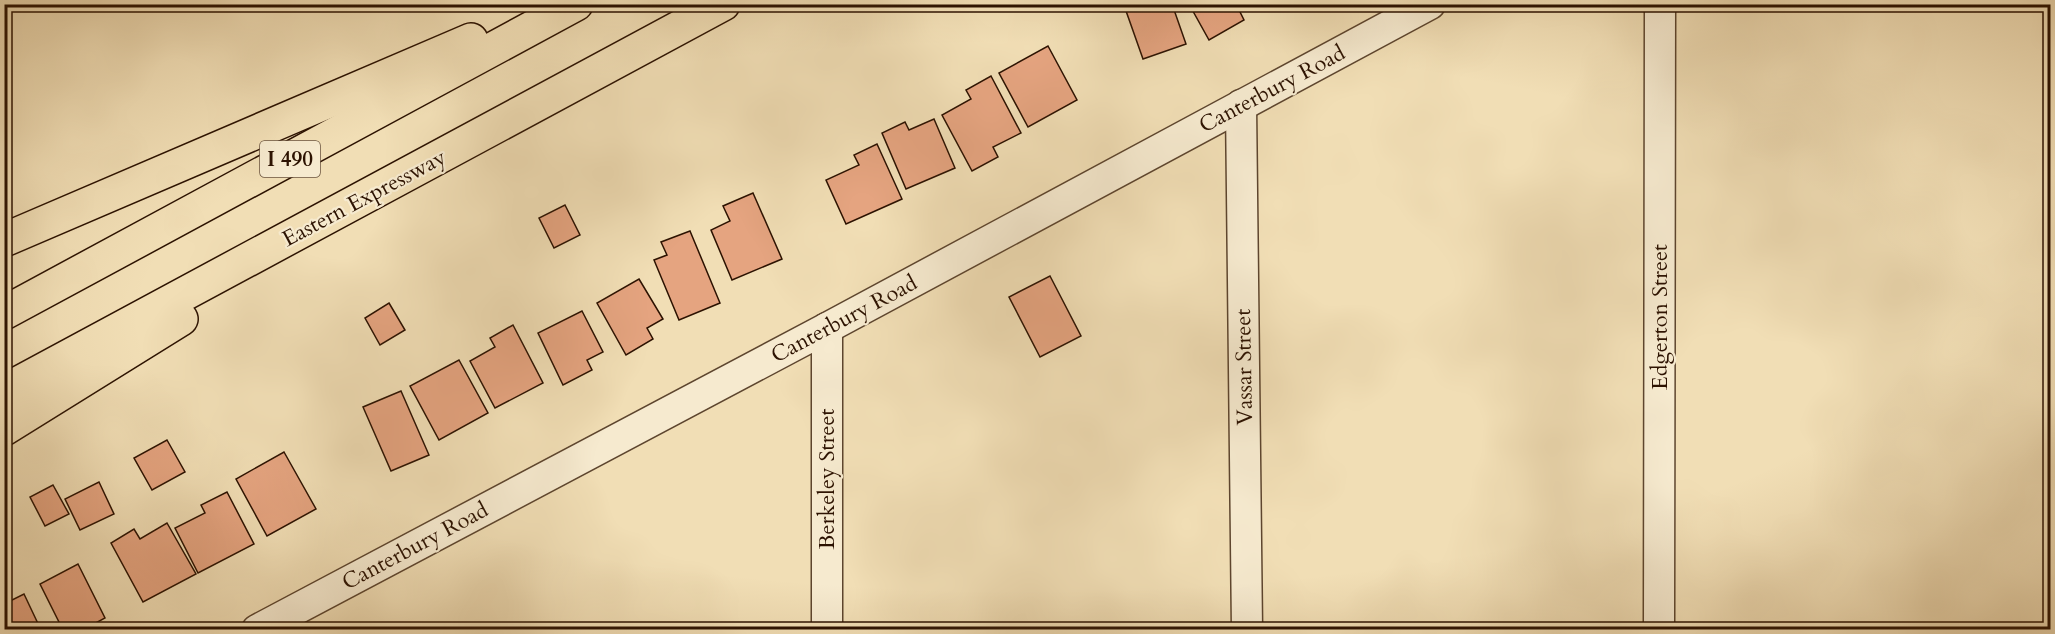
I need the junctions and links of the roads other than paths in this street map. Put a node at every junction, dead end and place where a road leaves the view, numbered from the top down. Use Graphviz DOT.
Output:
graph roads {
  1 [pos="552,4"];
  2 [pos="576,4"];
  3 [pos="723,4"];
  4 [pos="1430,4"];
  5 [pos="1660,4"];
  6 [pos="1241,105"];
  7 [pos="448,153"];
  8 [pos="4,240"];
  9 [pos="4,313"];
  10 [pos="827,328"];
  11 [pos="4,391"];
  12 [pos="4,429"];
  13 [pos="257,630"];
  14 [pos="827,630"];
  15 [pos="1246,630"];
  16 [pos="1659,630"];
  1 -- 8 [label="highway"];
  2 -- 9 [label="highway, I 490"];
  3 -- 7 [label="highway, Eastern Expressway"];
  4 -- 6 [label="street, Canterbury Road"];
  5 -- 16 [label="street, Edgerton Street"];
  6 -- 10 [label="street, Canterbury Road"];
  6 -- 15 [label="street, Vassar Street"];
  7 -- 11 [label="highway, Eastern Expressway"];
  7 -- 12 [label="highway"];
  10 -- 13 [label="street, Canterbury Road"];
  10 -- 14 [label="street, Berkeley Street"];
}
